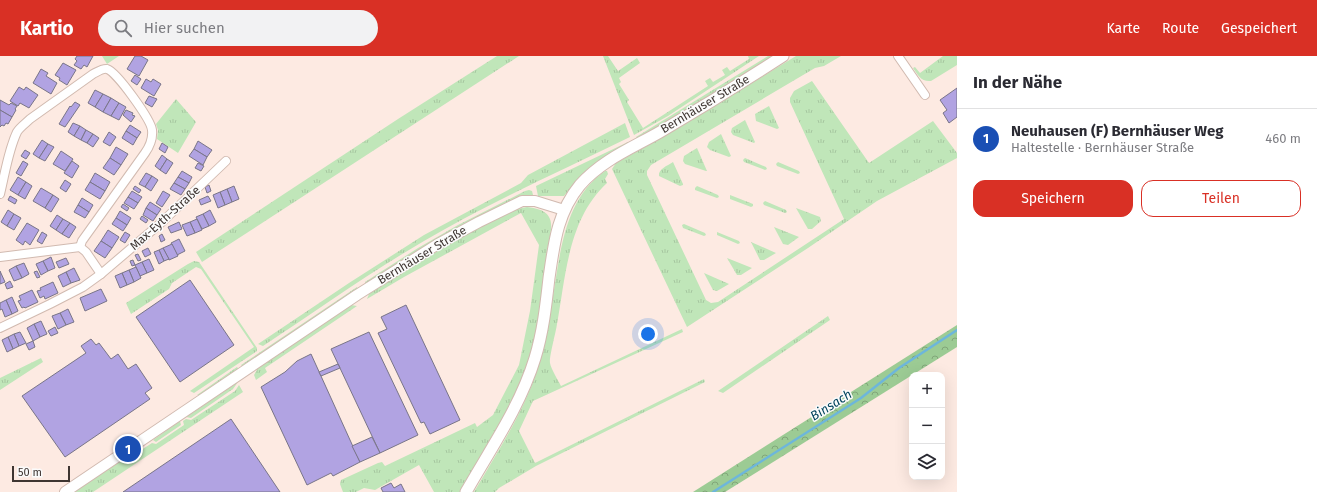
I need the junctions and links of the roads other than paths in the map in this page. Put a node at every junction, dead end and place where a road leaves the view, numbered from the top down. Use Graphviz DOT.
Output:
graph roads {
  1 [pos="783,56"];
  2 [pos="898,56"];
  3 [pos="925,95"];
  4 [pos="226,161"];
  5 [pos="0,194"];
  6 [pos="564,210"];
  7 [pos="80,247"];
  8 [pos="0,257"];
  9 [pos="101,274"];
  10 [pos="0,328"];
  11 [pos="65,492"];
  12 [pos="466,492"];
  1 -- 6 [label="main road, Bernhäuser Straße"];
  2 -- 3 [label="street"];
  4 -- 9 [label="street, Max-Eyth-Straße"];
  5 -- 7 [label="street"];
  6 -- 11 [label="street, Bernhäuser Straße"];
  6 -- 12 [label="main road"];
  7 -- 8 [label="street"];
  7 -- 9 [label="street"];
  9 -- 10 [label="street, Max-Eyth-Straße"];
}
